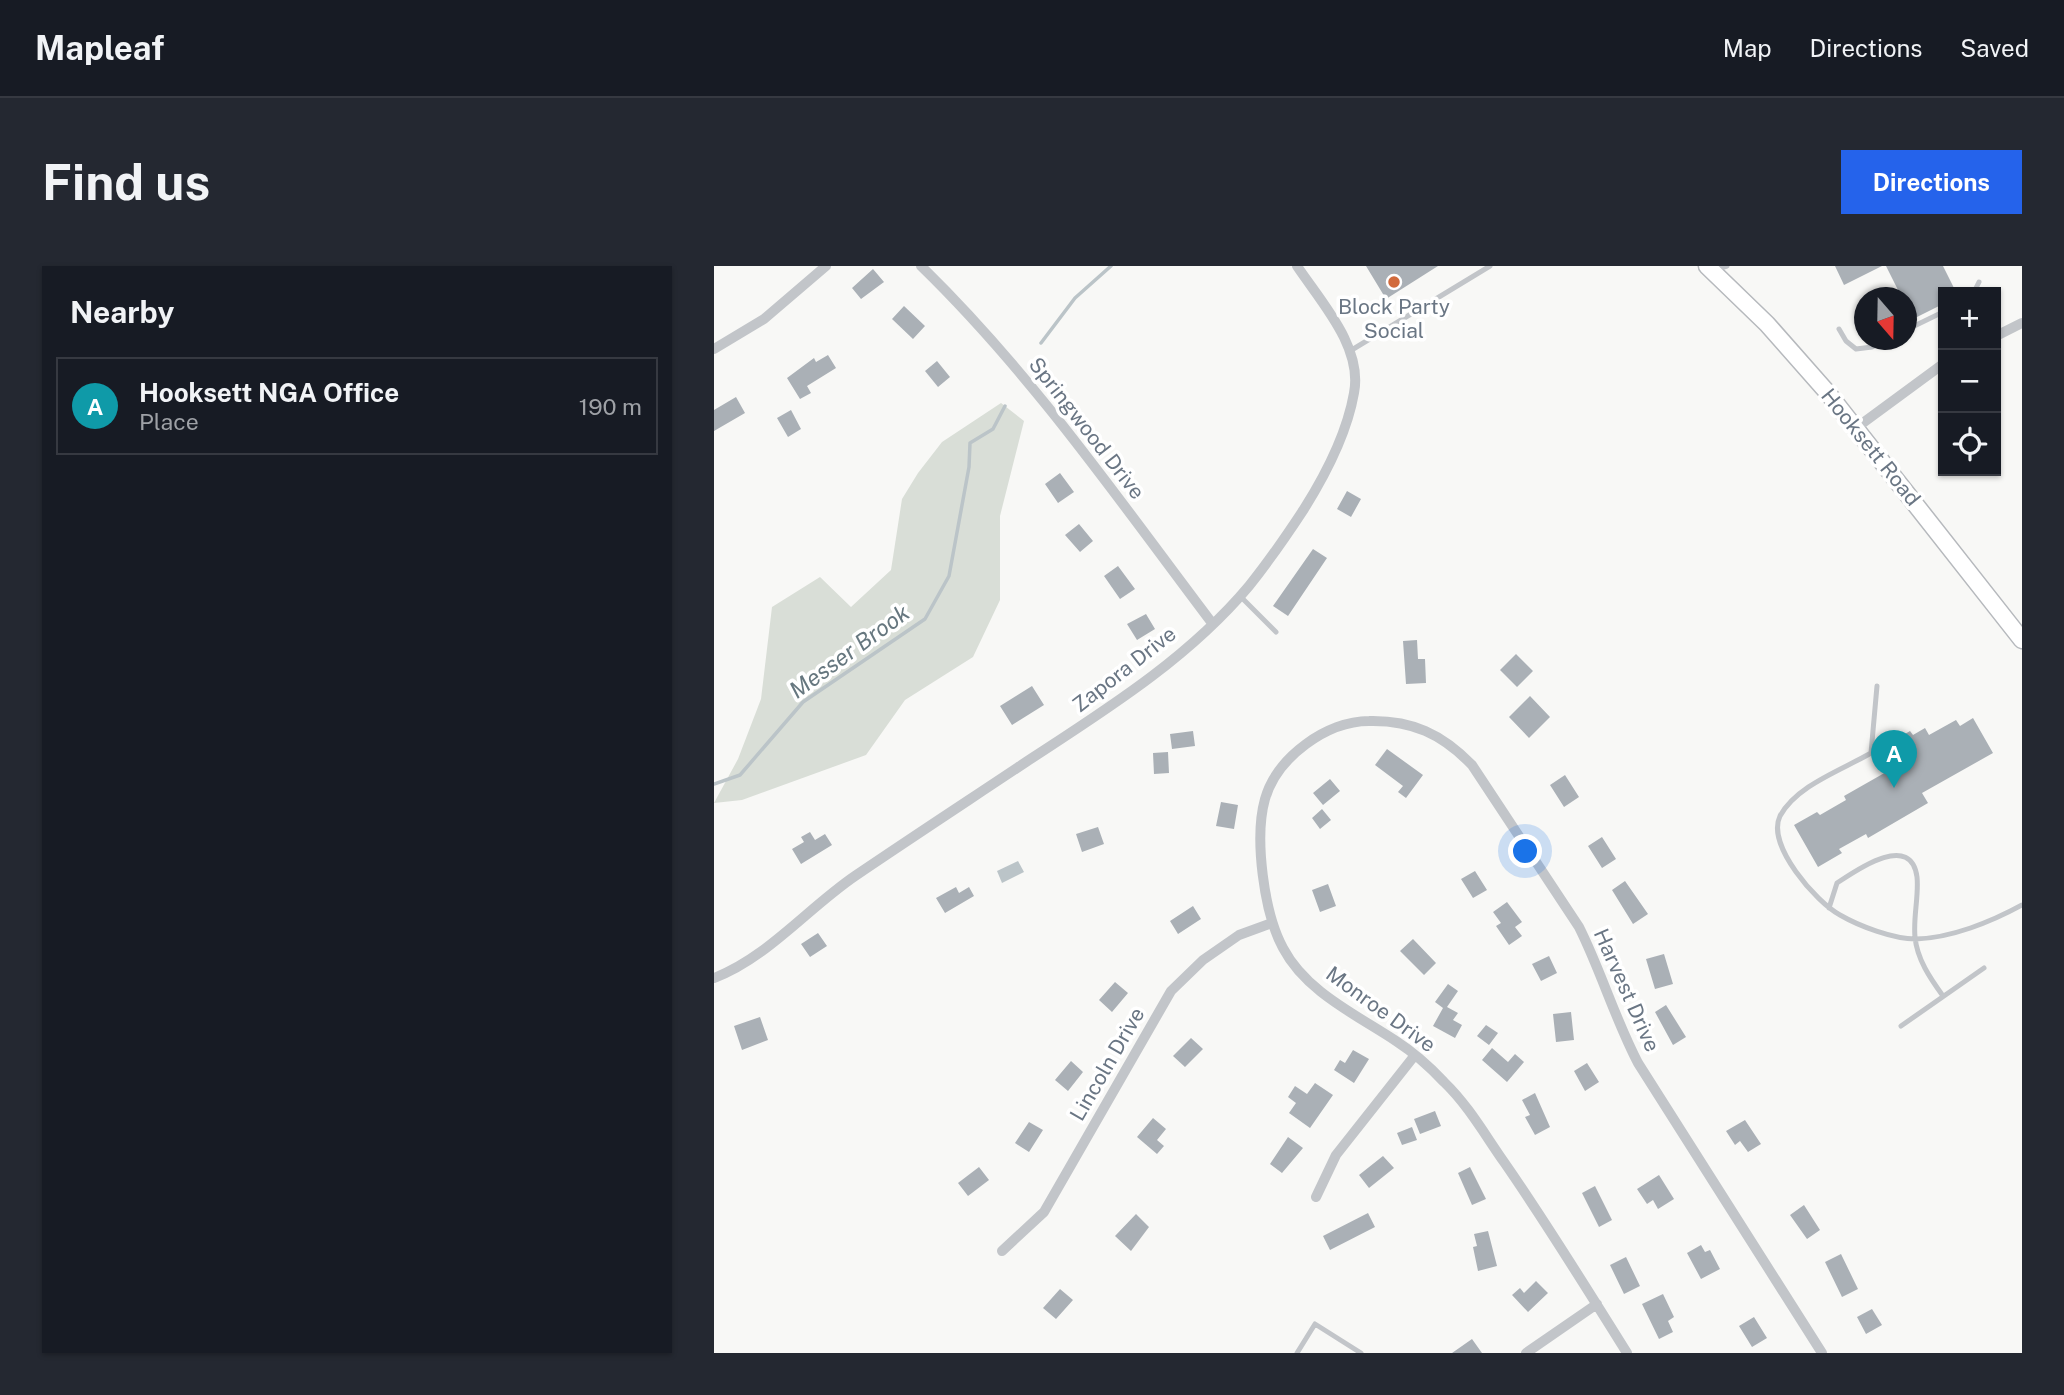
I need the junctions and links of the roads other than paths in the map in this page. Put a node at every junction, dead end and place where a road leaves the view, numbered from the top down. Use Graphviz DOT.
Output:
graph roads {
  1 [pos="827,266"];
  2 [pos="921,266"];
  3 [pos="1297,266"];
  4 [pos="1490,266"];
  5 [pos="1716,268"];
  6 [pos="1979,282"];
  7 [pos="1976,287"];
  8 [pos="1938,314"];
  9 [pos="2022,323"];
  10 [pos="1917,325"];
  11 [pos="1839,329"];
  12 [pos="2001,334"];
  13 [pos="1854,347"];
  14 [pos="714,349"];
  15 [pos="1350,351"];
  16 [pos="1938,369"];
  17 [pos="1856,428"];
  18 [pos="1240,596"];
  19 [pos="1212,623"];
  20 [pos="1276,632"];
  21 [pos="2022,640"];
  22 [pos="1877,686"];
  23 [pos="1425,729"];
  24 [pos="2022,905"];
  25 [pos="1829,908"];
  26 [pos="1272,923"];
  27 [pos="1915,939"];
  28 [pos="1984,968"];
  29 [pos="714,978"];
  30 [pos="1943,996"];
  31 [pos="1901,1026"];
  32 [pos="1415,1055"];
  33 [pos="1316,1197"];
  34 [pos="1002,1251"];
  35 [pos="1597,1304"];
  36 [pos="1297,1353"];
  37 [pos="1361,1353"];
  38 [pos="1525,1353"];
  39 [pos="1627,1353"];
  40 [pos="1822,1353"];
  1 -- 14 [label="street"];
  2 -- 19 [label="street, Springwood Drive"];
  3 -- 15 [label="street, Zapora Drive"];
  4 -- 15 [label="lane"];
  5 -- 17 [label="main road, Hooksett Road"];
  6 -- 7 [label="lane"];
  8 -- 10 [label="lane"];
  9 -- 12 [label="street"];
  11 -- 13 [label="lane"];
  15 -- 18 [label="street, Zapora Drive"];
  16 -- 17 [label="street"];
  17 -- 21 [label="main road, Hooksett Road"];
  18 -- 19 [label="street, Zapora Drive"];
  18 -- 20 [label="lane"];
  19 -- 29 [label="street, Zapora Drive"];
  22 -- 25 [label="lane"];
  23 -- 26 [label="street, Monroe Drive"];
  23 -- 40 [label="street, Harvest Drive"];
  24 -- 27 [label="lane"];
  25 -- 27 [label="lane"];
  25 -- 27 [label="lane"];
  26 -- 32 [label="street, Monroe Drive"];
  26 -- 34 [label="street, Lincoln Drive"];
  27 -- 30 [label="lane"];
  28 -- 30 [label="lane"];
  30 -- 31 [label="lane"];
  32 -- 33 [label="street"];
  32 -- 35 [label="street, Monroe Drive"];
  35 -- 38 [label="street"];
  35 -- 39 [label="street, Monroe Drive"];
  36 -- 37 [label="lane"];
}
